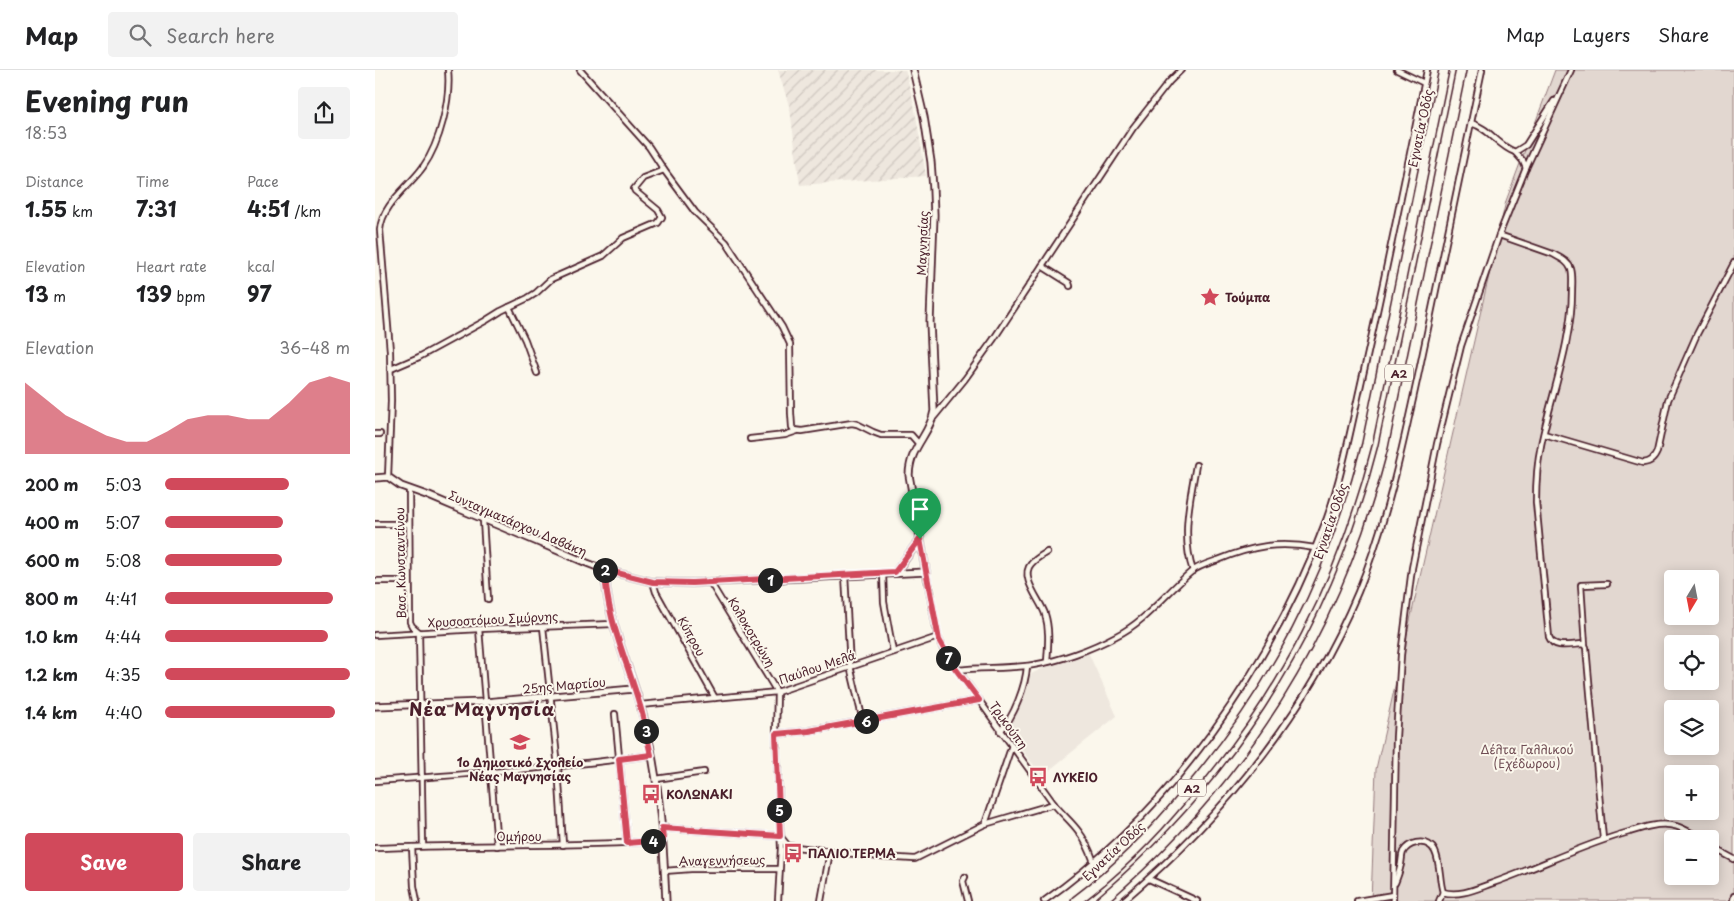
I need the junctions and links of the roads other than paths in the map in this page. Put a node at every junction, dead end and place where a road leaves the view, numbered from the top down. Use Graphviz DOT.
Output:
graph roads {
  1 [pos="448,70"];
  2 [pos="580,70"];
  3 [pos="913,70"];
  4 [pos="1181,70"];
  5 [pos="1397,70"];
  6 [pos="1427,70"];
  7 [pos="1444,70"];
  8 [pos="1461,70"];
  9 [pos="1482,70"];
  10 [pos="1571,70"];
  11 [pos="1424,83"];
  12 [pos="1564,85"];
  13 [pos="1471,123"];
  14 [pos="1515,152"];
  15 [pos="1526,168"];
  16 [pos="663,170"];
  17 [pos="1499,235"];
  18 [pos="1734,263"];
  19 [pos="1042,266"];
  20 [pos="1070,286"];
  21 [pos="509,307"];
  22 [pos="391,369"];
  23 [pos="537,373"];
  24 [pos="933,418"];
  25 [pos="797,431"];
  26 [pos="1544,434"];
  27 [pos="750,439"];
  28 [pos="918,443"];
  29 [pos="1196,465"];
  30 [pos="388,477"];
  31 [pos="375,478"];
  32 [pos="409,489"];
  33 [pos="483,520"];
  34 [pos="375,524"];
  35 [pos="408,524"];
  36 [pos="920,539"];
  37 [pos="1315,548"];
  38 [pos="1047,552"];
  39 [pos="605,570"];
  40 [pos="1193,571"];
  41 [pos="895,572"];
  42 [pos="926,572"];
  43 [pos="883,573"];
  44 [pos="845,575"];
  45 [pos="375,581"];
  46 [pos="409,581"];
  47 [pos="653,582"];
  48 [pos="710,582"];
  49 [pos="1607,584"];
  50 [pos="488,599"];
  51 [pos="613,624"];
  52 [pos="543,626"];
  53 [pos="479,629"];
  54 [pos="419,632"];
  55 [pos="375,635"];
  56 [pos="938,637"];
  57 [pos="1585,645"];
  58 [pos="893,652"];
  59 [pos="1047,662"];
  60 [pos="851,666"];
  61 [pos="1027,666"];
  62 [pos="957,670"];
  63 [pos="634,689"];
  64 [pos="777,692"];
  65 [pos="551,696"];
  66 [pos="715,698"];
  67 [pos="979,700"];
  68 [pos="487,702"];
  69 [pos="420,705"];
  70 [pos="640,705"];
  71 [pos="375,706"];
  72 [pos="615,714"];
  73 [pos="863,721"];
  74 [pos="1001,730"];
  75 [pos="776,734"];
  76 [pos="1012,745"];
  77 [pos="651,755"];
  78 [pos="619,759"];
  79 [pos="558,767"];
  80 [pos="704,772"];
  81 [pos="492,773"];
  82 [pos="422,778"];
  83 [pos="656,778"];
  84 [pos="375,781"];
  85 [pos="1054,804"];
  86 [pos="985,824"];
  87 [pos="662,828"];
  88 [pos="1684,830"];
  89 [pos="780,836"];
  90 [pos="1603,839"];
  91 [pos="663,840"];
  92 [pos="627,843"];
  93 [pos="563,845"];
  94 [pos="423,846"];
  95 [pos="497,846"];
  96 [pos="788,846"];
  97 [pos="412,847"];
  98 [pos="375,848"];
  99 [pos="781,848"];
  100 [pos="830,851"];
  101 [pos="1719,851"];
  102 [pos="1734,859"];
  103 [pos="1094,862"];
  104 [pos="779,869"];
  105 [pos="664,871"];
  106 [pos="965,878"];
  107 [pos="1149,879"];
  108 [pos="1393,887"];
  109 [pos="1443,892"];
  110 [pos="1393,895"];
  111 [pos="1734,896"];
  112 [pos="417,901"];
  113 [pos="665,901"];
  114 [pos="778,901"];
  115 [pos="821,901"];
  116 [pos="968,901"];
  117 [pos="1044,901"];
  118 [pos="1076,901"];
  119 [pos="1101,901"];
  120 [pos="1123,901"];
  121 [pos="1197,901"];
  122 [pos="1357,901"];
  123 [pos="1393,901"];
  124 [pos="1439,901"];
  125 [pos="1733,901"];
  1 -- 22 [label="street"];
  2 -- 16 [label="street"];
  3 -- 24 [label="street, Μαγνησίας"];
  4 -- 19 [label="street"];
  5 -- 11 [label="street"];
  6 -- 11 [label="street"];
  7 -- 118 [label="highway, Εγνατία Οδός / Α2"];
  8 -- 119 [label="highway, Α2"];
  9 -- 13 [label="street"];
  10 -- 12 [label="street"];
  11 -- 37 [label="street"];
  12 -- 14 [label="street"];
  12 -- 15 [label="street"];
  13 -- 14 [label="street"];
  13 -- 107 [label="street"];
  14 -- 15 [label="street"];
  15 -- 17 [label="street"];
  16 -- 21 [label="street"];
  16 -- 25 [label="street"];
  17 -- 26 [label="street"];
  17 -- 108 [label="street"];
  18 -- 26 [label="street"];
  19 -- 20 [label="street"];
  19 -- 24 [label="street"];
  21 -- 22 [label="street"];
  21 -- 23 [label="street"];
  22 -- 30 [label="street"];
  24 -- 28 [label="street, Τρικούπη"];
  25 -- 27 [label="street"];
  25 -- 28 [label="street"];
  26 -- 57 [label="street"];
  28 -- 36 [label="street, Τρικούπη"];
  29 -- 40 [label="street"];
  30 -- 31 [label="street"];
  30 -- 32 [label="street, Συνταγματάρχου Δαβάκη"];
  32 -- 33 [label="street, Συνταγματάρχου Δαβάκη"];
  32 -- 35 [label="street, Βασ. Κωνσταντίνου"];
  33 -- 39 [label="street, Συνταγματάρχου Δαβάκη"];
  33 -- 50 [label="street"];
  34 -- 35 [label="street"];
  35 -- 46 [label="street, Βασ. Κωνσταντίνου"];
  36 -- 41 [label="street"];
  36 -- 42 [label="street, Τρικούπη"];
  37 -- 40 [label="street"];
  37 -- 103 [label="street"];
  38 -- 59 [label="street"];
  39 -- 47 [label="street, Συνταγματάρχου Δαβάκη"];
  39 -- 51 [label="street"];
  40 -- 59 [label="street"];
  41 -- 42 [label="street, Συνταγματάρχου Δαβάκη"];
  41 -- 43 [label="street, Συνταγματάρχου Δαβάκη"];
  42 -- 56 [label="street, Τρικούπη"];
  43 -- 44 [label="street, Συνταγματάρχου Δαβάκη"];
  43 -- 58 [label="street"];
  44 -- 48 [label="street, Συνταγματάρχου Δαβάκη"];
  44 -- 60 [label="street"];
  45 -- 46 [label="street"];
  46 -- 54 [label="street, Βασ. Κωνσταντίνου"];
  47 -- 48 [label="street, Συνταγματάρχου Δαβάκη"];
  47 -- 66 [label="street, Κύπρου"];
  48 -- 64 [label="street, Κολοκοτρώνη"];
  49 -- 57 [label="street"];
  51 -- 52 [label="street, Χρυσοστόμου Σμύρνης"];
  51 -- 63 [label="street"];
  52 -- 53 [label="street, Χρυσοστόμου Σμύρνης"];
  52 -- 65 [label="street"];
  53 -- 54 [label="street, Χρυσοστόμου Σμύρνης"];
  53 -- 68 [label="street"];
  54 -- 55 [label="street, Χρυσοστόμου Σμύρνης"];
  54 -- 69 [label="street"];
  56 -- 58 [label="street, Παύλου Μελά"];
  56 -- 62 [label="street, Τρικούπη"];
  57 -- 90 [label="street"];
  58 -- 60 [label="street, Παύλου Μελά"];
  59 -- 61 [label="street"];
  60 -- 64 [label="street, Παύλου Μελά"];
  60 -- 73 [label="street"];
  61 -- 62 [label="street"];
  61 -- 74 [label="street"];
  62 -- 67 [label="street, Τρικούπη"];
  63 -- 65 [label="street, 25ης Μαρτίου"];
  63 -- 70 [label="street"];
  64 -- 66 [label="street, Παύλου Μελά"];
  64 -- 75 [label="street"];
  65 -- 68 [label="street, 25ης Μαρτίου"];
  65 -- 79 [label="street"];
  66 -- 70 [label="street, Παύλου Μελά"];
  67 -- 73 [label="street"];
  67 -- 74 [label="street, Τρικούπη"];
  68 -- 69 [label="street, 25ης Μαρτίου"];
  68 -- 81 [label="street"];
  69 -- 71 [label="street, 25ης Μαρτίου"];
  69 -- 82 [label="street"];
  70 -- 77 [label="street"];
  72 -- 78 [label="street"];
  73 -- 75 [label="street"];
  74 -- 76 [label="street, Τρικούπη"];
  75 -- 89 [label="street"];
  76 -- 85 [label="street, Τρικούπη"];
  76 -- 86 [label="street"];
  77 -- 78 [label="street"];
  77 -- 83 [label="street"];
  78 -- 79 [label="street"];
  78 -- 92 [label="street"];
  79 -- 81 [label="street"];
  79 -- 93 [label="street"];
  80 -- 83 [label="street"];
  81 -- 82 [label="street"];
  81 -- 95 [label="street"];
  82 -- 84 [label="street"];
  82 -- 94 [label="street"];
  83 -- 87 [label="street"];
  85 -- 86 [label="street"];
  85 -- 103 [label="street, Τρικούπη"];
  86 -- 100 [label="street"];
  87 -- 89 [label="street"];
  87 -- 91 [label="street"];
  88 -- 90 [label="street"];
  89 -- 96 [label="street"];
  89 -- 99 [label="street"];
  90 -- 109 [label="street"];
  91 -- 92 [label="street, Ομήρου"];
  91 -- 105 [label="street"];
  92 -- 93 [label="street, Ομήρου"];
  93 -- 95 [label="street, Ομήρου"];
  94 -- 95 [label="street, Ομήρου"];
  94 -- 97 [label="street, Ομήρου"];
  96 -- 99 [label="street"];
  96 -- 100 [label="street"];
  97 -- 98 [label="street, Ομήρου"];
  97 -- 112 [label="street"];
  99 -- 104 [label="street"];
  100 -- 115 [label="street"];
  101 -- 102 [label="street"];
  103 -- 117 [label="street"];
  104 -- 105 [label="street, Αναγεννήσεως"];
  104 -- 114 [label="street"];
  105 -- 113 [label="street"];
  106 -- 116 [label="street"];
  107 -- 120 [label="street"];
  107 -- 121 [label="street"];
  108 -- 109 [label="street"];
  108 -- 110 [label="street"];
  109 -- 124 [label="street"];
  110 -- 122 [label="street"];
  110 -- 123 [label="street"];
  111 -- 125 [label="street"];
}
